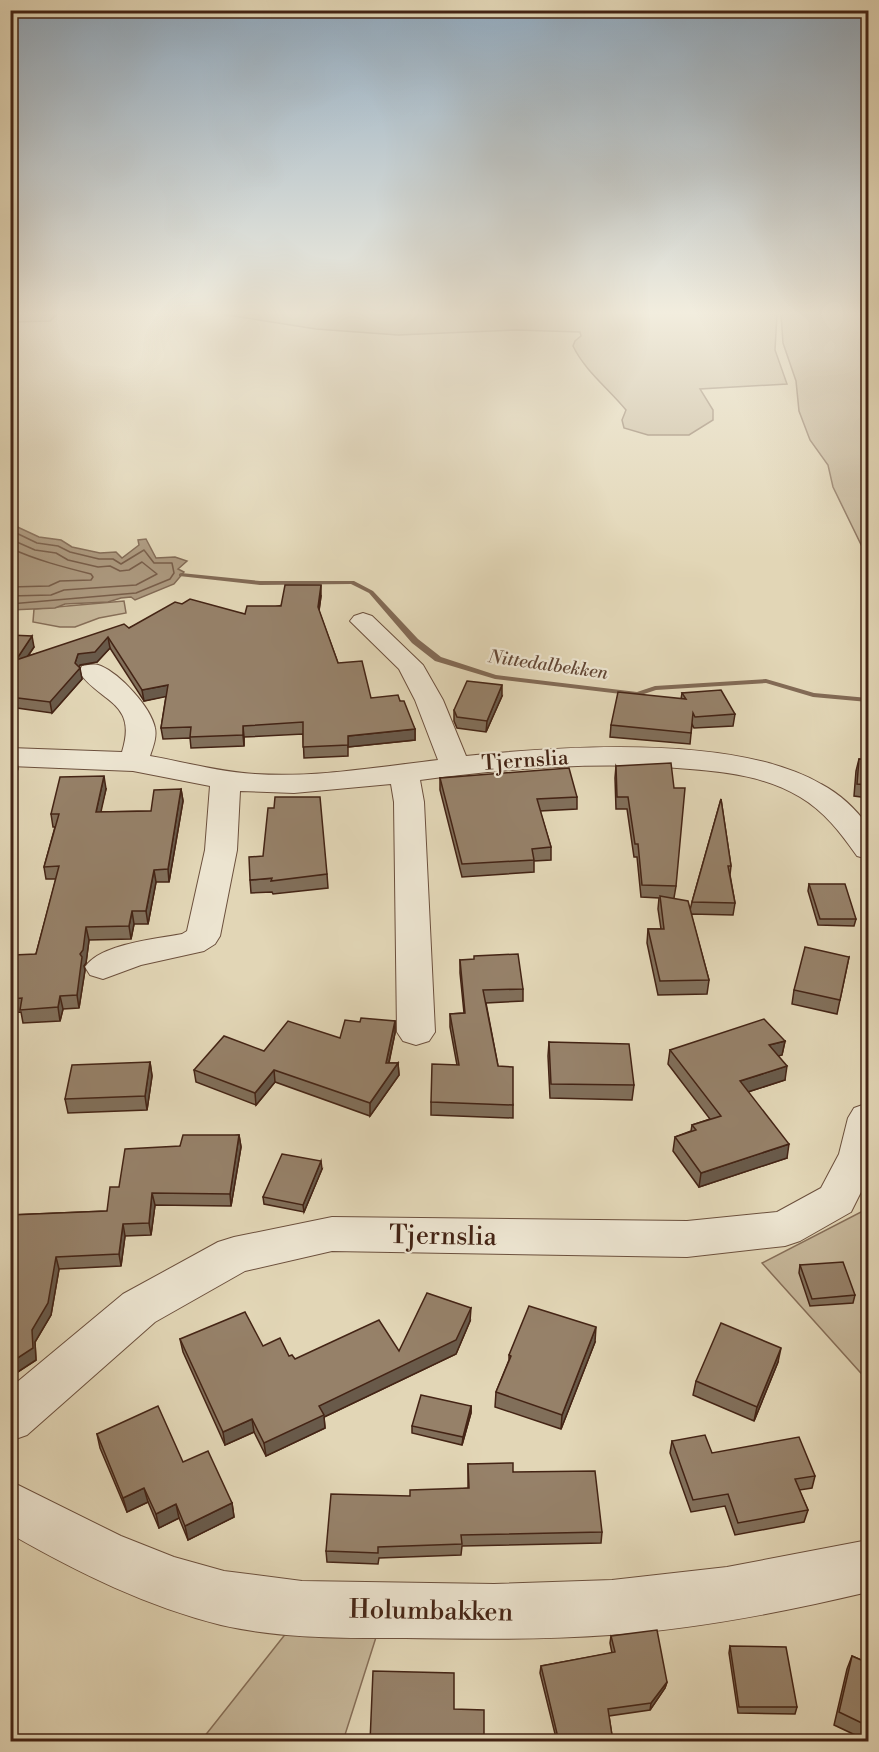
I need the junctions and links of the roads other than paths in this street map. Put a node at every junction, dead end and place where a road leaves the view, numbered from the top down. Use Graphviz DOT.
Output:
graph roads {
  1 [pos="363,621"];
  2 [pos="92,672"];
  3 [pos="10,757"];
  4 [pos="134,762"];
  5 [pos="455,766"];
  6 [pos="404,772"];
  7 [pos="225,781"];
  8 [pos="868,849"];
  9 [pos="103,967"];
  10 [pos="416,1032"];
  11 [pos="868,1118"];
  12 [pos="10,1419"];
  13 [pos="10,1505"];
  14 [pos="868,1566"];
  1 -- 5 [label="street"];
  2 -- 4 [label="street"];
  3 -- 4 [label="street, Tjernslia"];
  4 -- 7 [label="street, Tjernslia"];
  5 -- 6 [label="street, Tjernslia"];
  5 -- 8 [label="street, Tjernslia"];
  6 -- 7 [label="street, Tjernslia"];
  6 -- 10 [label="street"];
  7 -- 9 [label="street"];
  11 -- 12 [label="street, Tjernslia"];
  13 -- 14 [label="street, Holumbakken"];
}
